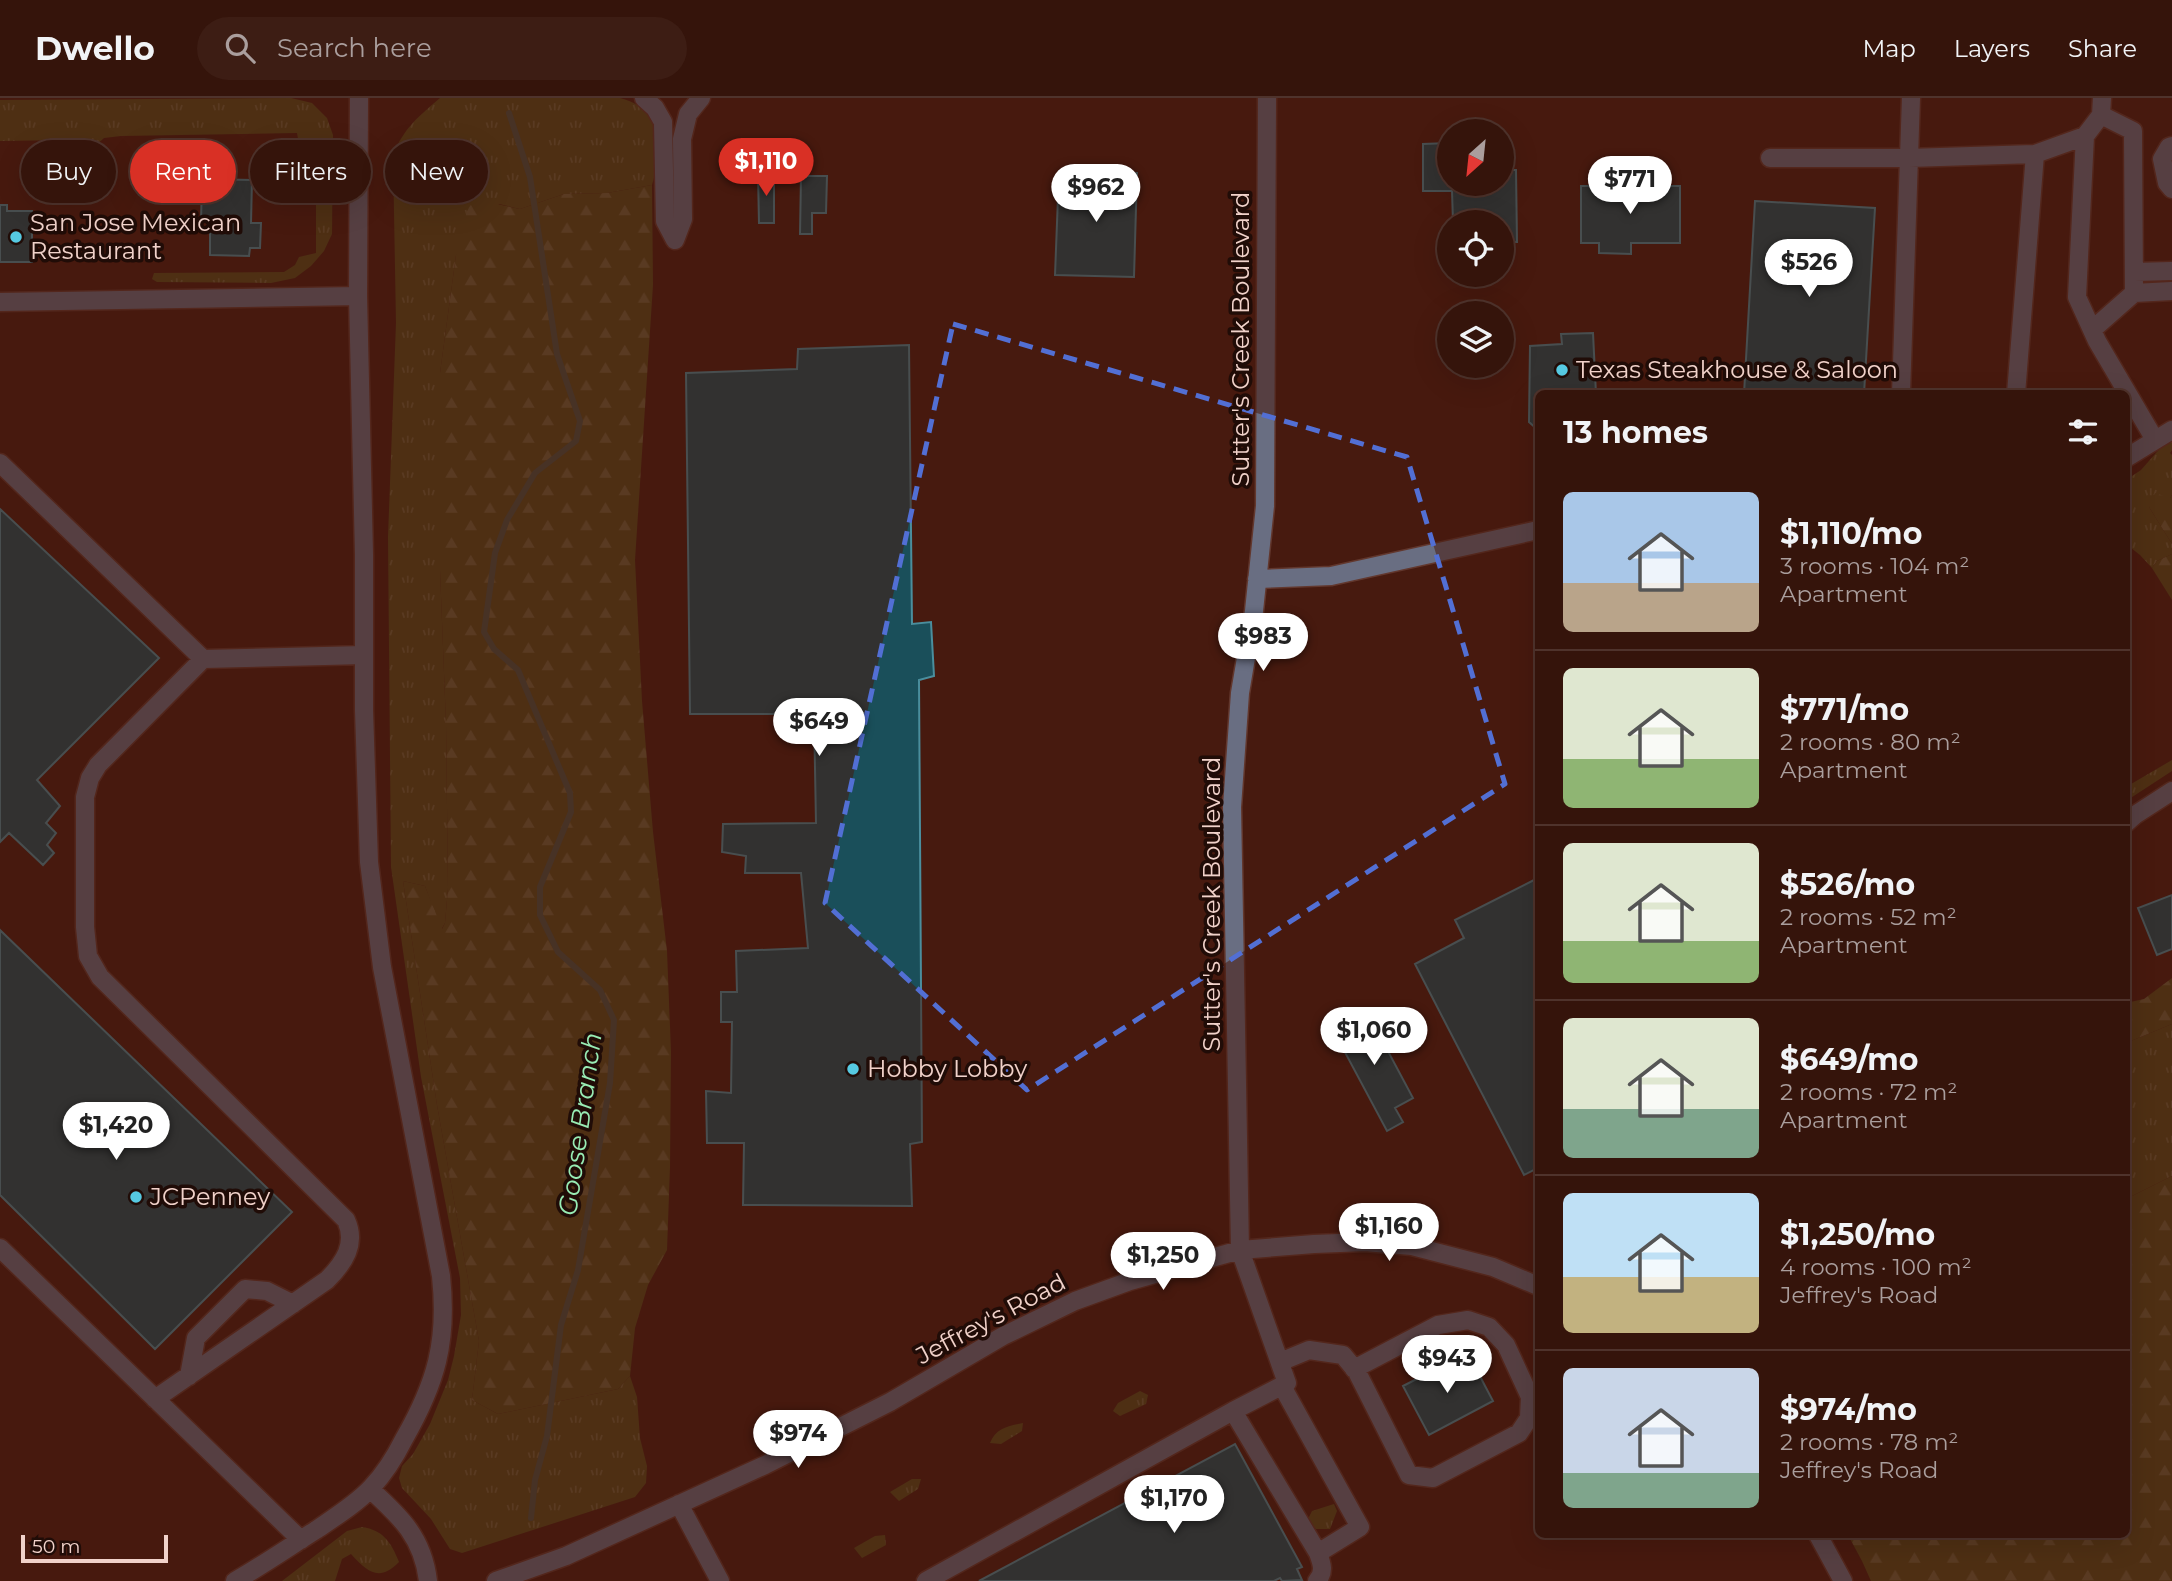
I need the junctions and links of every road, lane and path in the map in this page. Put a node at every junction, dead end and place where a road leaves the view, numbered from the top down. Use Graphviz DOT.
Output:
graph roads {
  1 [pos="359,98"];
  2 [pos="644,98"];
  3 [pos="701,98"];
  4 [pos="1267,98"];
  5 [pos="1911,98"];
  6 [pos="2101,107"];
  7 [pos="2085,136"];
  8 [pos="2172,146"];
  9 [pos="2035,154"];
  10 [pos="1770,158"];
  11 [pos="1909,158"];
  12 [pos="2172,189"];
  13 [pos="2172,271"];
  14 [pos="2134,272"];
  15 [pos="2172,291"];
  16 [pos="2134,292"];
  17 [pos="358,296"];
  18 [pos="0,302"];
  19 [pos="2092,330"];
  20 [pos="1901,390"];
  21 [pos="2016,390"];
  22 [pos="2126,390"];
  23 [pos="2130,396"];
  24 [pos="2172,430"];
  25 [pos="2155,440"];
  26 [pos="2130,456"];
  27 [pos="0,463"];
  28 [pos="1535,531"];
  29 [pos="1257,579"];
  30 [pos="364,655"];
  31 [pos="203,659"];
  32 [pos="2172,791"];
  33 [pos="2130,819"];
  34 [pos="0,1248"];
  35 [pos="1240,1250"];
  36 [pos="1535,1285"];
  37 [pos="293,1304"];
  38 [pos="1280,1362"];
  39 [pos="1354,1369"];
  40 [pos="189,1376"];
  41 [pos="1282,1386"];
  42 [pos="155,1399"];
  43 [pos="1233,1411"];
  44 [pos="370,1489"];
  45 [pos="679,1504"];
  46 [pos="1820,1538"];
  47 [pos="301,1540"];
  48 [pos="1318,1553"];
  49 [pos="235,1581"];
  50 [pos="428,1581"];
  51 [pos="496,1581"];
  52 [pos="720,1581"];
  53 [pos="926,1581"];
  54 [pos="1317,1581"];
  55 [pos="1843,1581"];
  1 -- 17 [label="street"];
  2 -- 3 [label="street"];
  4 -- 29 [label="street, Sutter's Creek Boulevard"];
  5 -- 11 [label="street"];
  6 -- 7 [label="street"];
  6 -- 14 [label="street"];
  7 -- 9 [label="street"];
  7 -- 19 [label="street"];
  8 -- 12 [label="street"];
  9 -- 11 [label="street"];
  9 -- 21 [label="street"];
  10 -- 11 [label="street"];
  11 -- 20 [label="street"];
  13 -- 14 [label="street"];
  14 -- 16 [label="street"];
  15 -- 16 [label="street"];
  16 -- 19 [label="street"];
  17 -- 18 [label="street"];
  17 -- 30 [label="street"];
  19 -- 22 [label="street"];
  23 -- 25 [label="street"];
  24 -- 25 [label="street"];
  25 -- 26 [label="street"];
  27 -- 31 [label="street"];
  28 -- 29 [label="street"];
  29 -- 35 [label="street, Sutter's Creek Boulevard"];
  30 -- 31 [label="street"];
  30 -- 44 [label="street"];
  31 -- 37 [label="street"];
  32 -- 33 [label="street"];
  34 -- 42 [label="street"];
  35 -- 36 [label="street, Jeffrey's Road"];
  35 -- 38 [label="street, Sutter's Creek Boulevard"];
  35 -- 45 [label="street, Jeffrey's Road"];
  37 -- 40 [label="street"];
  37 -- 40 [label="street"];
  38 -- 39 [label="street"];
  38 -- 41 [label="street, Sutter's Creek Boulevard"];
  39 -- 39 [label="street"];
  40 -- 42 [label="street"];
  41 -- 43 [label="street"];
  41 -- 48 [label="street"];
  42 -- 47 [label="street"];
  43 -- 48 [label="street"];
  43 -- 53 [label="street"];
  44 -- 47 [label="street"];
  44 -- 50 [label="street"];
  45 -- 51 [label="street, Jeffrey's Road"];
  45 -- 52 [label="street"];
  46 -- 55 [label="street"];
  47 -- 49 [label="street"];
  48 -- 54 [label="street"];
}
